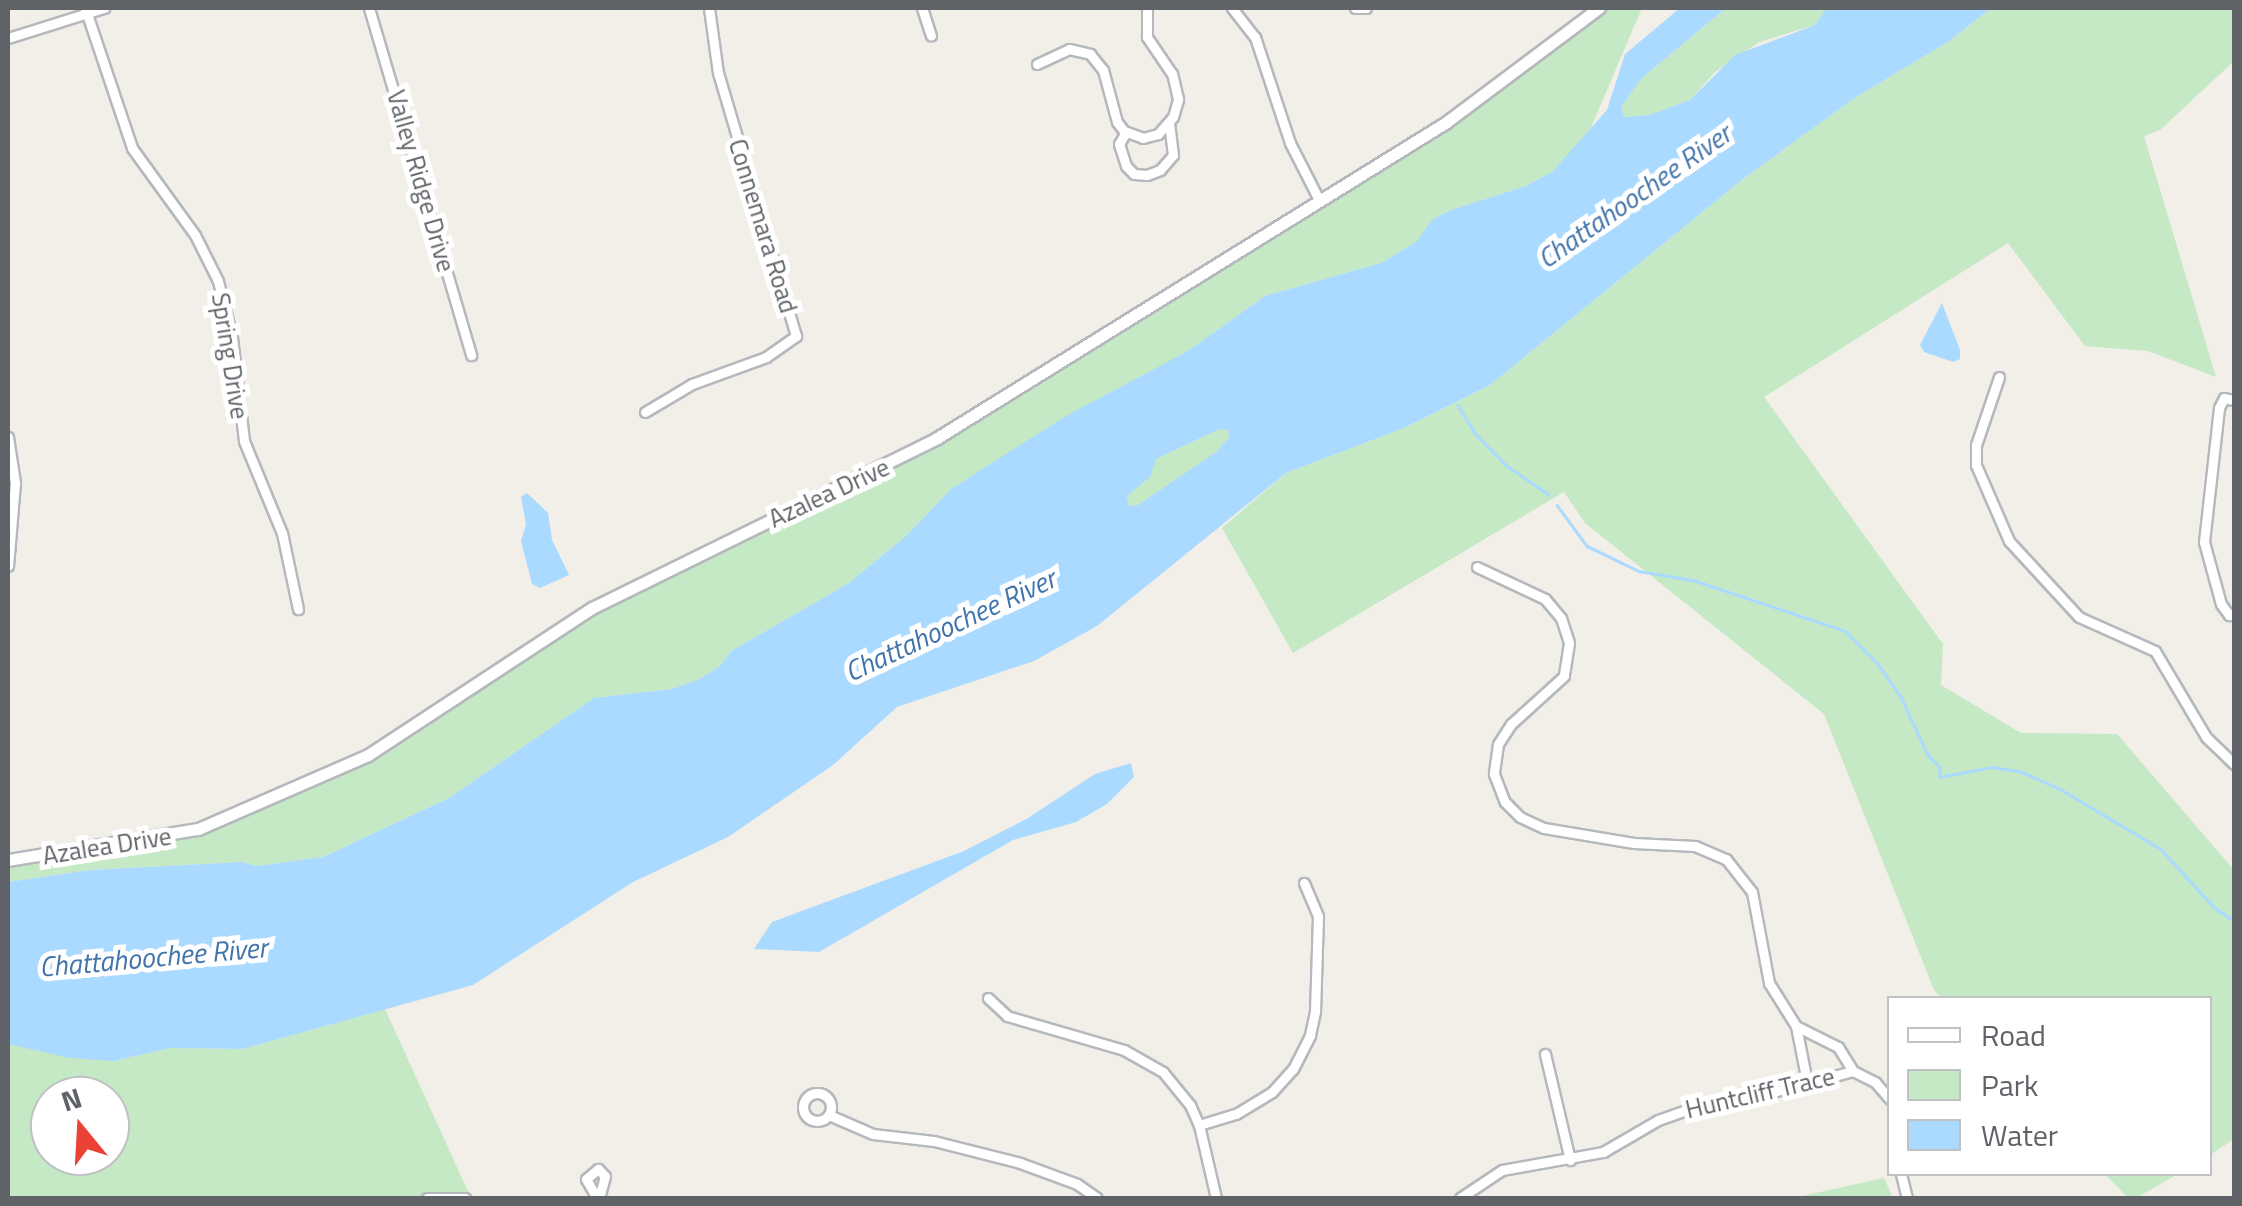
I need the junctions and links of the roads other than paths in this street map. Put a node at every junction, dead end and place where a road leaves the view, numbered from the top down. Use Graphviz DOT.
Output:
graph roads {
  1 [pos="104,8"];
  2 [pos="370,8"];
  3 [pos="709,8"];
  4 [pos="922,8"];
  5 [pos="1148,8"];
  6 [pos="1232,8"];
  7 [pos="1355,8"];
  8 [pos="1366,8"];
  9 [pos="1599,8"];
  10 [pos="86,10"];
  11 [pos="931,36"];
  12 [pos="8,38"];
  13 [pos="1037,64"];
  14 [pos="1169,123"];
  15 [pos="1126,132"];
  16 [pos="1320,202"];
  17 [pos="471,356"];
  18 [pos="2000,377"];
  19 [pos="2234,400"];
  20 [pos="645,412"];
  21 [pos="8,437"];
  22 [pos="8,566"];
  23 [pos="1477,567"];
  24 [pos="298,610"];
  25 [pos="2234,613"];
  26 [pos="2234,764"];
  27 [pos="8,860"];
  28 [pos="1304,883"];
  29 [pos="988,998"];
  30 [pos="1796,1026"];
  31 [pos="1545,1054"];
  32 [pos="1854,1071"];
  33 [pos="1807,1082"];
  34 [pos="1887,1096"];
  35 [pos="829,1115"];
  36 [pos="1199,1126"];
  37 [pos="1570,1160"];
  38 [pos="427,1198"];
  39 [pos="464,1198"];
  40 [pos="1097,1198"];
  41 [pos="1216,1198"];
  42 [pos="1460,1198"];
  1 -- 10 [label="street"];
  2 -- 17 [label="street, Valley Ridge Drive"];
  3 -- 20 [label="street, Connemara Road"];
  4 -- 11 [label="street"];
  5 -- 14 [label="street"];
  6 -- 16 [label="street"];
  7 -- 8 [label="street"];
  9 -- 16 [label="street, Azalea Drive"];
  10 -- 12 [label="street"];
  10 -- 24 [label="street, Spring Drive"];
  13 -- 15 [label="street"];
  14 -- 15 [label="street"];
  14 -- 15 [label="street"];
  16 -- 27 [label="street, Azalea Drive"];
  18 -- 26 [label="street"];
  19 -- 25 [label="street"];
  21 -- 22 [label="street"];
  23 -- 30 [label="street"];
  28 -- 36 [label="street"];
  29 -- 36 [label="street"];
  30 -- 32 [label="street"];
  30 -- 33 [label="street"];
  31 -- 37 [label="street"];
  32 -- 33 [label="street, Huntcliff Trace"];
  32 -- 34 [label="street, Huntcliff Trace"];
  33 -- 37 [label="street, Huntcliff Trace"];
  35 -- 40 [label="street"];
  36 -- 41 [label="street"];
  37 -- 42 [label="street, Huntcliff Trace"];
  38 -- 39 [label="street"];
}
